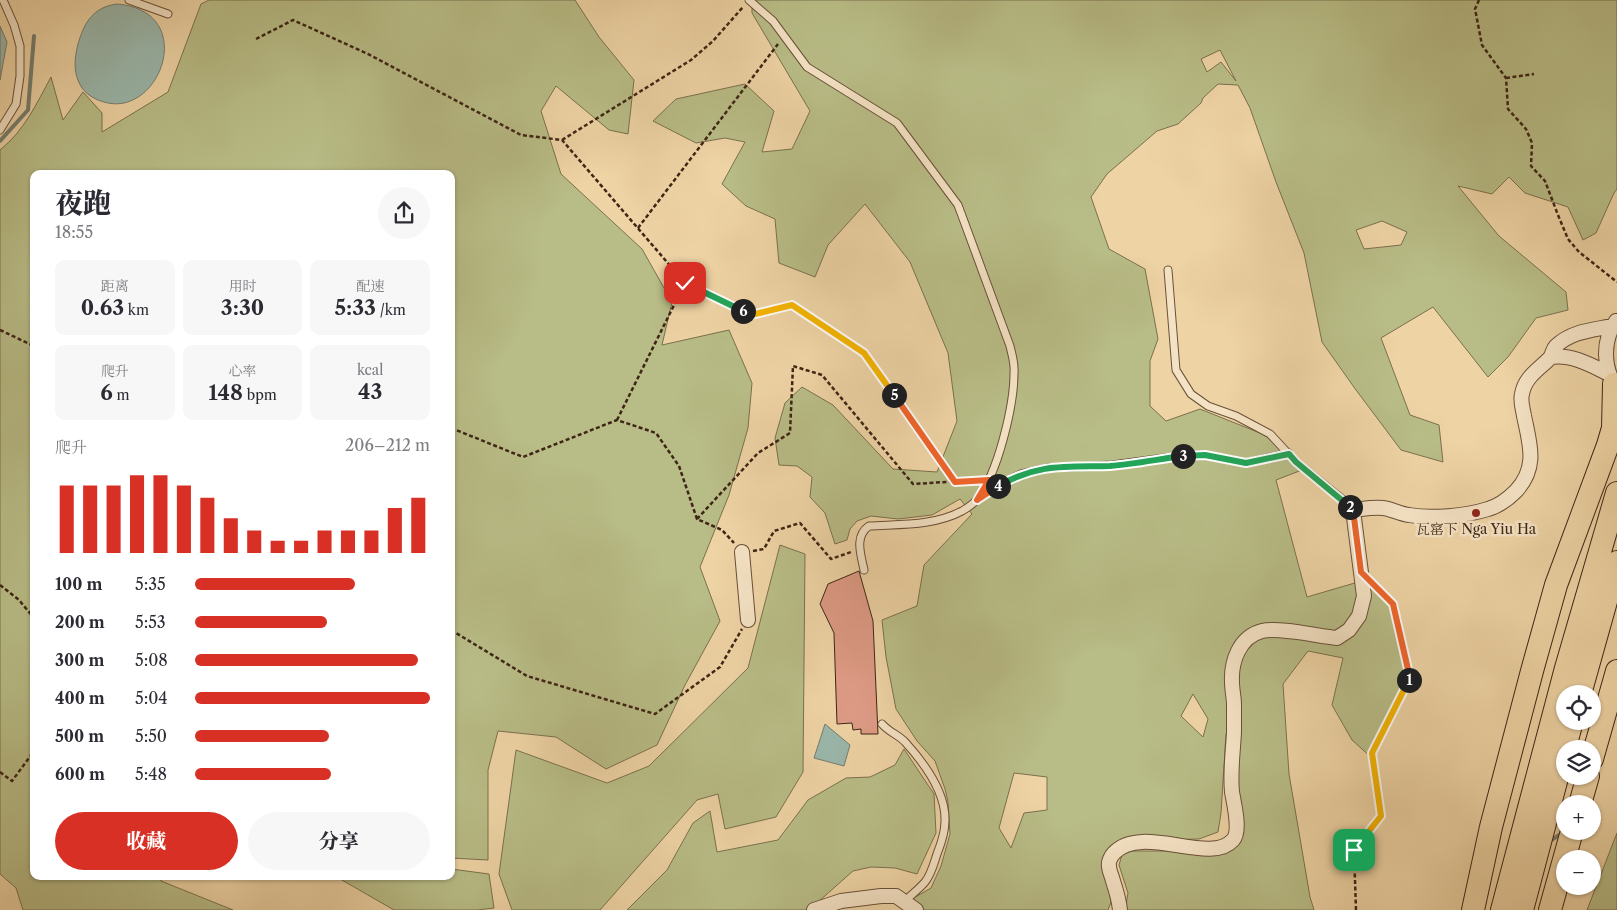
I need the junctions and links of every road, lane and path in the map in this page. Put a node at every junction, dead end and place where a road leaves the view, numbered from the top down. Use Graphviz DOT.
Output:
graph roads {
  1 [pos="3,0"];
  2 [pos="129,0"];
  3 [pos="749,0"];
  4 [pos="1479,0"];
  5 [pos="743,7"];
  6 [pos="168,14"];
  7 [pos="784,36"];
  8 [pos="256,39"];
  9 [pos="1534,74"];
  10 [pos="1506,78"];
  11 [pos="0,130"];
  12 [pos="562,140"];
  13 [pos="638,228"];
  14 [pos="1168,270"];
  15 [pos="1617,282"];
  16 [pos="685,283"];
  17 [pos="1615,322"];
  18 [pos="0,330"];
  19 [pos="30,344"];
  20 [pos="1551,357"];
  21 [pos="1613,382"];
  22 [pos="617,420"];
  23 [pos="455,430"];
  24 [pos="1289,454"];
  25 [pos="989,480"];
  26 [pos="955,482"];
  27 [pos="1617,492"];
  28 [pos="977,500"];
  29 [pos="1353,510"];
  30 [pos="697,519"];
  31 [pos="860,549"];
  32 [pos="742,552"];
  33 [pos="1617,562"];
  34 [pos="864,570"];
  35 [pos="1361,572"];
  36 [pos="0,584"];
  37 [pos="30,613"];
  38 [pos="748,620"];
  39 [pos="455,632"];
  40 [pos="1617,671"];
  41 [pos="1583,685"];
  42 [pos="882,724"];
  43 [pos="1570,730"];
  44 [pos="1597,740"];
  45 [pos="30,756"];
  46 [pos="0,772"];
  47 [pos="1569,840"];
  48 [pos="911,906"];
  49 [pos="814,910"];
  50 [pos="1120,910"];
  51 [pos="1356,910"];
  52 [pos="1473,910"];
  53 [pos="1502,910"];
  54 [pos="1522,910"];
  55 [pos="1550,910"];
  1 -- 11 [label="lane"];
  2 -- 6 [label="lane"];
  3 -- 7 [label="lane"];
  4 -- 10 [label="path"];
  5 -- 12 [label="path"];
  7 -- 13 [label="path"];
  7 -- 25 [label="lane"];
  8 -- 12 [label="path"];
  9 -- 10 [label="path"];
  10 -- 15 [label="path"];
  12 -- 13 [label="path"];
  13 -- 16 [label="path"];
  14 -- 24 [label="lane"];
  16 -- 22 [label="path"];
  16 -- 26 [label="path"];
  17 -- 20 [label="street"];
  17 -- 21 [label="street"];
  18 -- 19 [label="path"];
  20 -- 21 [label="street"];
  20 -- 29 [label="street"];
  21 -- 52 [label="highway"];
  22 -- 23 [label="path"];
  22 -- 30 [label="path"];
  24 -- 28 [label="lane"];
  24 -- 29 [label="lane"];
  25 -- 26 [label="path"];
  25 -- 28 [label="lane"];
  26 -- 30 [label="path"];
  27 -- 53 [label="highway"];
  28 -- 31 [label="lane"];
  29 -- 35 [label="street"];
  30 -- 32 [label="path"];
  31 -- 32 [label="path"];
  31 -- 34 [label="lane"];
  32 -- 38 [label="street"];
  33 -- 41 [label="highway"];
  35 -- 50 [label="street"];
  35 -- 51 [label="path"];
  36 -- 37 [label="path"];
  38 -- 39 [label="path"];
  40 -- 44 [label="highway"];
  42 -- 48 [label="lane"];
  43 -- 54 [label="highway"];
  45 -- 46 [label="path"];
  47 -- 55 [label="highway"];
  48 -- 49 [label="street"];
}
